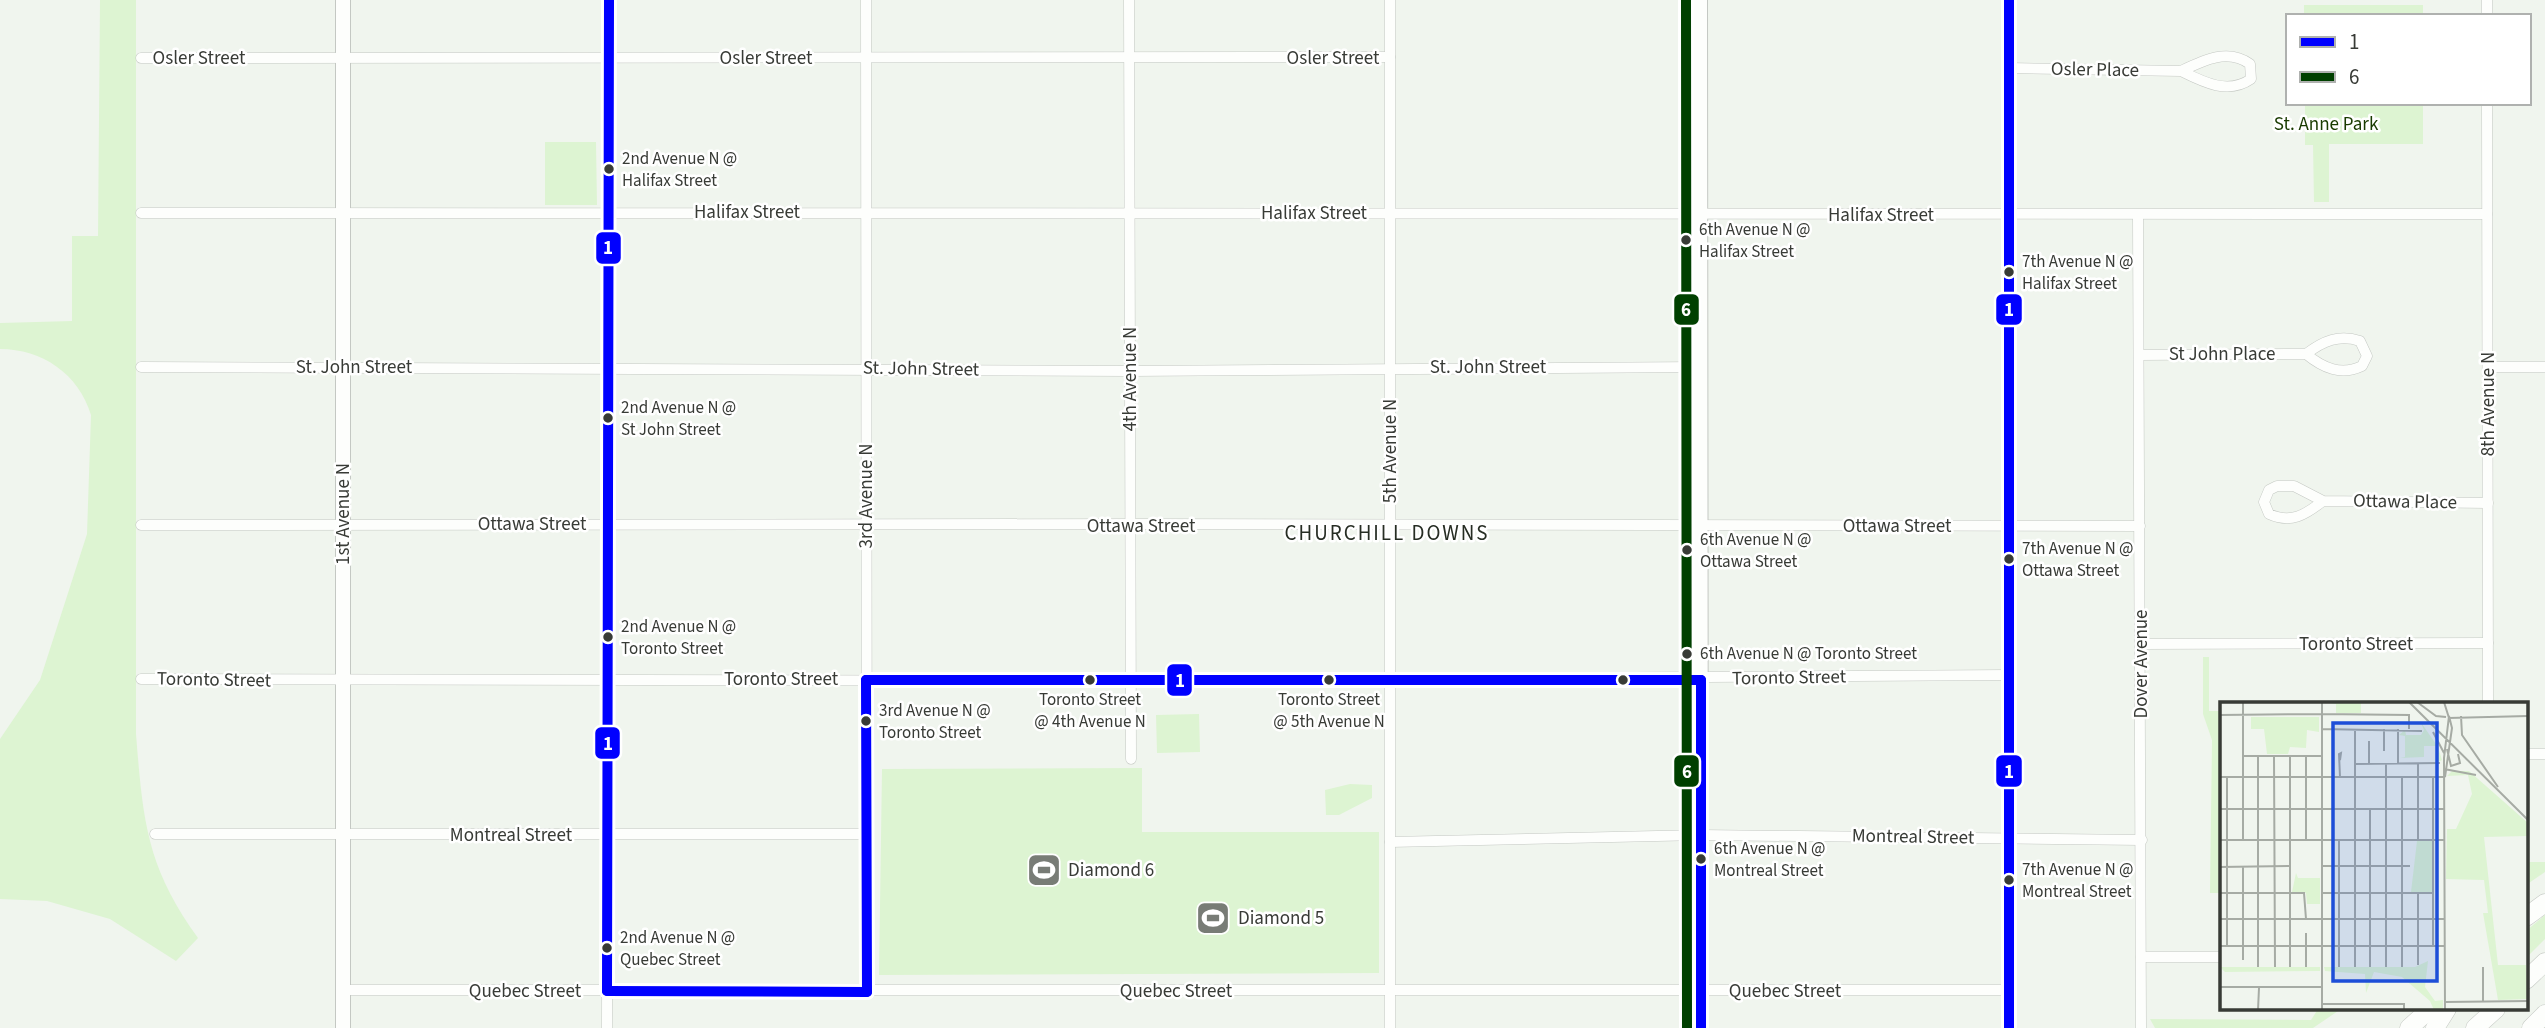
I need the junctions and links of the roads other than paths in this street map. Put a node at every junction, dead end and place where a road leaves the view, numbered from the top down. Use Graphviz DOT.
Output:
graph roads {
  1 [pos="343,0"];
  2 [pos="609,0"];
  3 [pos="866,0"];
  4 [pos="1129,0"];
  5 [pos="1390,0"];
  6 [pos="1700,0"];
  7 [pos="2009,0"];
  8 [pos="866,57"];
  9 [pos="1390,57"];
  10 [pos="141,58"];
  11 [pos="343,58"];
  12 [pos="609,58"];
  13 [pos="1130,59"];
  14 [pos="2009,68"];
  15 [pos="2181,71"];
  16 [pos="2487,105"];
  17 [pos="866,211"];
  18 [pos="141,213"];
  19 [pos="343,213"];
  20 [pos="608,213"];
  21 [pos="1390,213"];
  22 [pos="1130,214"];
  23 [pos="1700,214"];
  24 [pos="2487,214"];
  25 [pos="2009,216"];
  26 [pos="2138,216"];
  27 [pos="2306,354"];
  28 [pos="2139,355"];
  29 [pos="141,367"];
  30 [pos="343,367"];
  31 [pos="1700,367"];
  32 [pos="2488,367"];
  33 [pos="2545,367"];
  34 [pos="866,368"];
  35 [pos="1390,368"];
  36 [pos="608,370"];
  37 [pos="1130,371"];
  38 [pos="2323,501"];
  39 [pos="2488,503"];
  40 [pos="608,523"];
  41 [pos="866,523"];
  42 [pos="141,525"];
  43 [pos="343,525"];
  44 [pos="1700,525"];
  45 [pos="1130,526"];
  46 [pos="1390,526"];
  47 [pos="2009,526"];
  48 [pos="2140,526"];
  49 [pos="2488,643"];
  50 [pos="2141,644"];
  51 [pos="2009,676"];
  52 [pos="608,678"];
  53 [pos="141,679"];
  54 [pos="866,680"];
  55 [pos="1390,680"];
  56 [pos="1701,680"];
  57 [pos="343,681"];
  58 [pos="1131,681"];
  59 [pos="2488,702"];
  60 [pos="1131,759"];
  61 [pos="155,834"];
  62 [pos="608,834"];
  63 [pos="866,834"];
  64 [pos="343,835"];
  65 [pos="1701,835"];
  66 [pos="2009,838"];
  67 [pos="2142,840"];
  68 [pos="1390,842"];
  69 [pos="2545,902"];
  70 [pos="2528,915"];
  71 [pos="2141,957"];
  72 [pos="2220,957"];
  73 [pos="2545,962"];
  74 [pos="2528,978"];
  75 [pos="343,990"];
  76 [pos="1390,990"];
  77 [pos="2009,990"];
  78 [pos="607,991"];
  79 [pos="1701,991"];
  80 [pos="867,992"];
  81 [pos="2429,1010"];
  82 [pos="2446,1010"];
  83 [pos="2495,1010"];
  84 [pos="2545,1014"];
  85 [pos="343,1028"];
  86 [pos="607,1028"];
  87 [pos="1390,1028"];
  88 [pos="1701,1028"];
  89 [pos="2009,1028"];
  90 [pos="2141,1028"];
  91 [pos="2409,1028"];
  92 [pos="2435,1028"];
  93 [pos="2476,1028"];
  94 [pos="2530,1028"];
  1 -- 11 [label="street, 1st Avenue N"];
  2 -- 12 [label="street"];
  3 -- 8 [label="street, 3rd Avenue N"];
  4 -- 13 [label="street, 4th Avenue N"];
  5 -- 9 [label="street, 5th Avenue N"];
  6 -- 23 [label="street"];
  7 -- 14 [label="street"];
  8 -- 12 [label="street, Osler Street"];
  8 -- 13 [label="street, Osler Street"];
  8 -- 17 [label="street, 3rd Avenue N"];
  9 -- 13 [label="street, Osler Street"];
  9 -- 21 [label="street, 5th Avenue N"];
  10 -- 11 [label="street, Osler Street"];
  11 -- 12 [label="street, Osler Street"];
  11 -- 19 [label="street, 1st Avenue N"];
  12 -- 20 [label="street"];
  13 -- 22 [label="street, 4th Avenue N"];
  14 -- 15 [label="street, Osler Place"];
  14 -- 25 [label="street"];
  15 -- 15 [label="street, Osler Place"];
  16 -- 24 [label="street, 8th Avenue N"];
  17 -- 20 [label="street, Halifax Street"];
  17 -- 22 [label="street, Halifax Street"];
  17 -- 34 [label="street, 3rd Avenue N"];
  18 -- 19 [label="street, Halifax Street"];
  19 -- 20 [label="street, Halifax Street"];
  19 -- 30 [label="street, 1st Avenue N"];
  20 -- 36 [label="street"];
  21 -- 22 [label="street, Halifax Street"];
  21 -- 23 [label="street, Halifax Street"];
  21 -- 35 [label="street, 5th Avenue N"];
  22 -- 37 [label="street, 4th Avenue N"];
  23 -- 25 [label="street, Halifax Street"];
  23 -- 31 [label="street"];
  24 -- 26 [label="street, Halifax Street"];
  24 -- 32 [label="street, 8th Avenue N"];
  25 -- 26 [label="street, Halifax Street"];
  25 -- 47 [label="street"];
  26 -- 28 [label="street, Dover Avenue"];
  27 -- 27 [label="street, St John Place"];
  27 -- 28 [label="street, St John Place"];
  28 -- 48 [label="street, Dover Avenue"];
  29 -- 30 [label="street, St. John Street"];
  30 -- 36 [label="street, St. John Street"];
  30 -- 43 [label="street, 1st Avenue N"];
  31 -- 35 [label="street, St. John Street"];
  31 -- 44 [label="street"];
  32 -- 33 [label="street"];
  32 -- 39 [label="street, 8th Avenue N"];
  34 -- 36 [label="street, St. John Street"];
  34 -- 37 [label="street, St. John Street"];
  34 -- 41 [label="street, 3rd Avenue N"];
  35 -- 37 [label="street, St. John Street"];
  35 -- 46 [label="street, 5th Avenue N"];
  36 -- 40 [label="street"];
  37 -- 45 [label="street, 4th Avenue N"];
  38 -- 38 [label="street, Ottawa Place"];
  38 -- 39 [label="street, Ottawa Place"];
  39 -- 49 [label="street, 8th Avenue N"];
  40 -- 41 [label="street, Ottawa Street"];
  40 -- 43 [label="street, Ottawa Street"];
  40 -- 52 [label="street"];
  41 -- 45 [label="street, Ottawa Street"];
  41 -- 54 [label="street, 3rd Avenue N"];
  42 -- 43 [label="street, Ottawa Street"];
  43 -- 57 [label="street, 1st Avenue N"];
  44 -- 46 [label="street, Ottawa Street"];
  44 -- 47 [label="street, Ottawa Street"];
  44 -- 56 [label="street"];
  45 -- 46 [label="street, Ottawa Street"];
  45 -- 58 [label="street, 4th Avenue N"];
  46 -- 55 [label="street, 5th Avenue N"];
  47 -- 48 [label="street, Ottawa Street"];
  47 -- 51 [label="street"];
  48 -- 50 [label="street, Dover Avenue"];
  49 -- 50 [label="street, Toronto Street"];
  49 -- 59 [label="street, 8th Avenue N"];
  50 -- 67 [label="street, Dover Avenue"];
  51 -- 56 [label="street, Toronto Street"];
  51 -- 66 [label="street"];
  52 -- 54 [label="street, Toronto Street"];
  52 -- 57 [label="street, Toronto Street"];
  52 -- 62 [label="street"];
  53 -- 57 [label="street, Toronto Street"];
  54 -- 58 [label="street, Toronto Street"];
  54 -- 63 [label="street, 3rd Avenue N"];
  55 -- 56 [label="street, Toronto Street"];
  55 -- 58 [label="street, Toronto Street"];
  55 -- 68 [label="street, 5th Avenue N"];
  56 -- 65 [label="street"];
  57 -- 64 [label="street, 1st Avenue N"];
  58 -- 60 [label="street, 4th Avenue N"];
  61 -- 64 [label="street, Montreal Street"];
  62 -- 63 [label="street, Montreal Street"];
  62 -- 64 [label="street, Montreal Street"];
  62 -- 78 [label="street"];
  63 -- 80 [label="street, 3rd Avenue N"];
  64 -- 75 [label="street, 1st Avenue N"];
  65 -- 66 [label="street, Montreal Street"];
  65 -- 68 [label="street, Montreal Street"];
  65 -- 79 [label="street"];
  66 -- 67 [label="street, Montreal Street"];
  66 -- 77 [label="street"];
  67 -- 71 [label="street, Dover Avenue"];
  68 -- 76 [label="street, 5th Avenue N"];
  69 -- 70 [label="highway"];
  71 -- 72 [label="street"];
  71 -- 90 [label="street, Dover Avenue"];
  73 -- 74 [label="highway"];
  75 -- 78 [label="street, Quebec Street"];
  75 -- 85 [label="street, 1st Avenue N"];
  76 -- 79 [label="street, Quebec Street"];
  76 -- 80 [label="street, Quebec Street"];
  76 -- 87 [label="street, 5th Avenue N"];
  77 -- 79 [label="street, Quebec Street"];
  77 -- 89 [label="street"];
  78 -- 80 [label="street, Quebec Street"];
  78 -- 86 [label="street"];
  79 -- 88 [label="street"];
  81 -- 91 [label="highway"];
  82 -- 92 [label="highway"];
  83 -- 93 [label="highway"];
  84 -- 94 [label="highway"];
}
